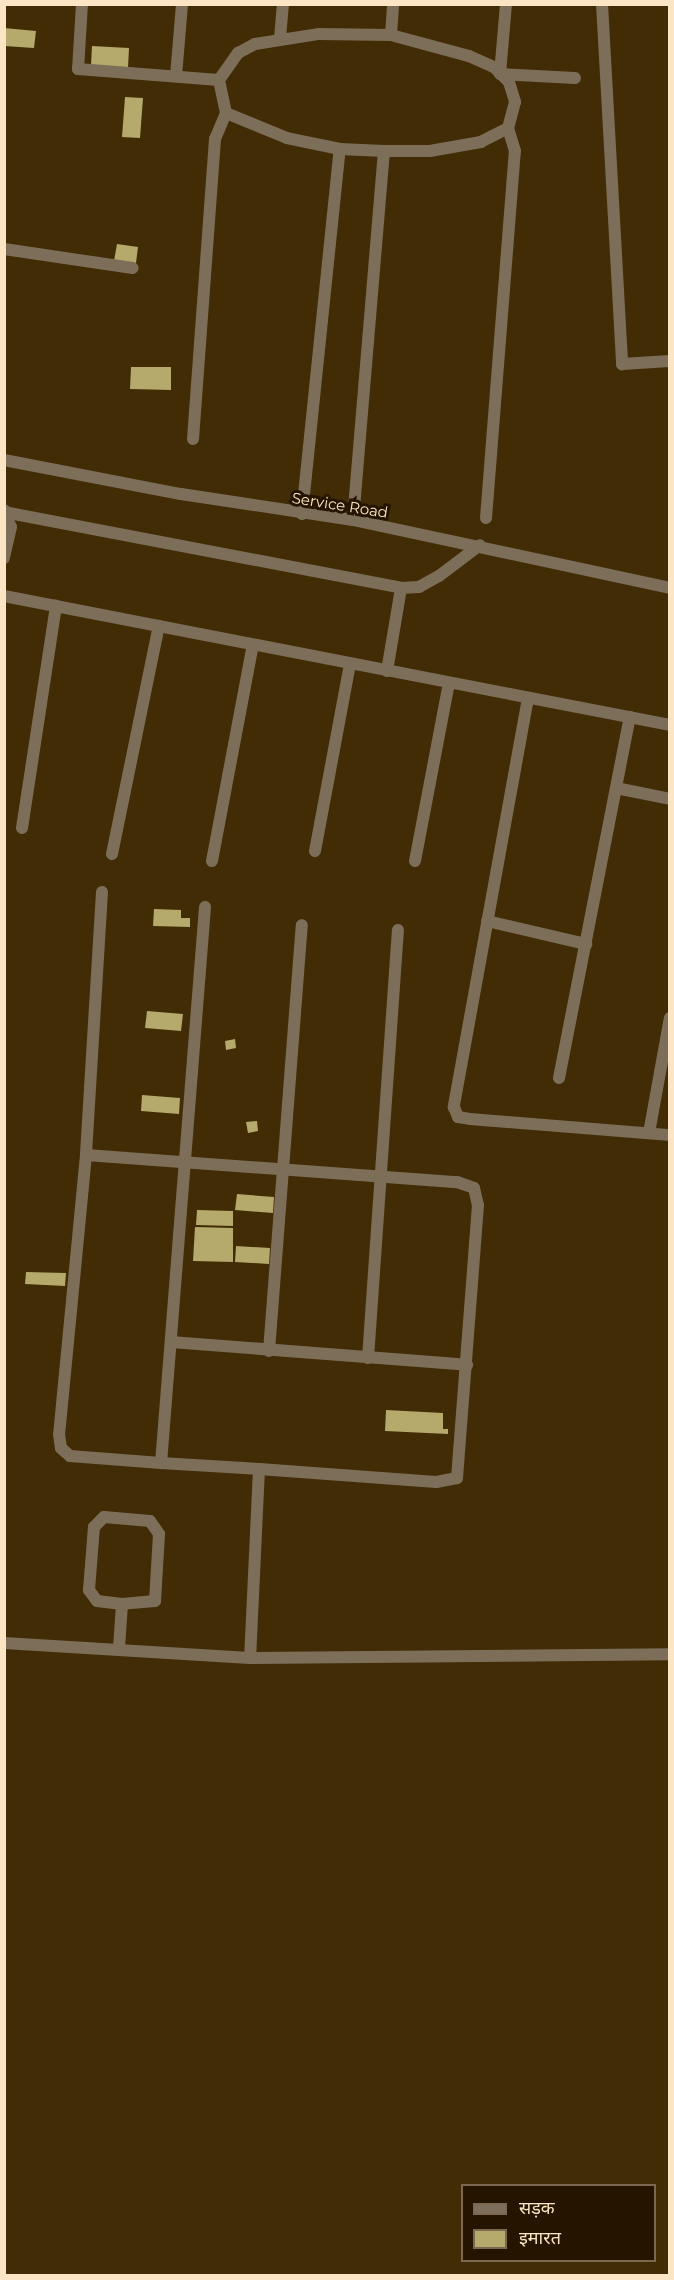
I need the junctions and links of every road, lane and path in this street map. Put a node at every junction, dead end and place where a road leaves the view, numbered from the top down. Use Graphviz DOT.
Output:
graph roads {
  1 [pos="82,4"];
  2 [pos="182,4"];
  3 [pos="283,4"];
  4 [pos="393,4"];
  5 [pos="506,4"];
  6 [pos="602,4"];
  7 [pos="391,34"];
  8 [pos="280,38"];
  9 [pos="500,74"];
  10 [pos="176,76"];
  11 [pos="575,78"];
  12 [pos="219,80"];
  13 [pos="226,113"];
  14 [pos="508,128"];
  15 [pos="340,148"];
  16 [pos="384,151"];
  17 [pos="4,249"];
  18 [pos="133,268"];
  19 [pos="669,361"];
  20 [pos="193,439"];
  21 [pos="4,460"];
  22 [pos="5,511"];
  23 [pos="302,514"];
  24 [pos="486,518"];
  25 [pos="353,520"];
  26 [pos="480,545"];
  27 [pos="4,558"];
  28 [pos="401,588"];
  29 [pos="669,588"];
  30 [pos="4,596"];
  31 [pos="56,606"];
  32 [pos="159,626"];
  33 [pos="253,645"];
  34 [pos="350,663"];
  35 [pos="387,671"];
  36 [pos="449,683"];
  37 [pos="528,698"];
  38 [pos="630,717"];
  39 [pos="669,725"];
  40 [pos="616,788"];
  41 [pos="669,800"];
  42 [pos="22,828"];
  43 [pos="315,851"];
  44 [pos="112,854"];
  45 [pos="212,861"];
  46 [pos="415,861"];
  47 [pos="102,892"];
  48 [pos="205,908"];
  49 [pos="488,921"];
  50 [pos="302,925"];
  51 [pos="398,930"];
  52 [pos="586,944"];
  53 [pos="669,1018"];
  54 [pos="560,1078"];
  55 [pos="649,1133"];
  56 [pos="669,1135"];
  57 [pos="86,1155"];
  58 [pos="184,1162"];
  59 [pos="283,1168"];
  60 [pos="382,1176"];
  61 [pos="171,1342"];
  62 [pos="269,1351"];
  63 [pos="368,1358"];
  64 [pos="467,1365"];
  65 [pos="161,1463"];
  66 [pos="260,1469"];
  67 [pos="122,1604"];
  68 [pos="4,1643"];
  69 [pos="119,1648"];
  70 [pos="669,1653"];
  71 [pos="250,1659"];
  1 -- 10 [label="street"];
  2 -- 10 [label="street"];
  3 -- 8 [label="street"];
  4 -- 7 [label="street"];
  5 -- 9 [label="street"];
  6 -- 19 [label="street"];
  7 -- 8 [label="street"];
  7 -- 9 [label="street"];
  8 -- 12 [label="street"];
  9 -- 11 [label="street"];
  9 -- 14 [label="street"];
  10 -- 12 [label="street"];
  12 -- 13 [label="street"];
  13 -- 15 [label="street"];
  13 -- 20 [label="street"];
  14 -- 16 [label="street"];
  14 -- 24 [label="street"];
  15 -- 16 [label="street"];
  15 -- 23 [label="street"];
  16 -- 25 [label="street"];
  17 -- 18 [label="street"];
  21 -- 23 [label="street, Service Road"];
  22 -- 27 [label="street"];
  22 -- 28 [label="street"];
  23 -- 25 [label="street, Service Road"];
  25 -- 26 [label="street, Service Road"];
  26 -- 28 [label="street"];
  26 -- 29 [label="street, Service Road"];
  28 -- 35 [label="street"];
  30 -- 31 [label="street"];
  31 -- 32 [label="street"];
  31 -- 42 [label="street"];
  32 -- 33 [label="street"];
  32 -- 44 [label="street"];
  33 -- 34 [label="street"];
  33 -- 45 [label="street"];
  34 -- 35 [label="street"];
  34 -- 43 [label="street"];
  35 -- 36 [label="street"];
  36 -- 37 [label="street"];
  36 -- 46 [label="street"];
  37 -- 38 [label="street"];
  37 -- 49 [label="street"];
  38 -- 39 [label="street"];
  38 -- 40 [label="street"];
  40 -- 41 [label="street"];
  40 -- 52 [label="street"];
  47 -- 57 [label="street"];
  48 -- 58 [label="street"];
  49 -- 52 [label="street"];
  49 -- 55 [label="street"];
  50 -- 59 [label="street"];
  51 -- 60 [label="street"];
  52 -- 54 [label="street"];
  53 -- 55 [label="street"];
  55 -- 56 [label="street"];
  57 -- 58 [label="street"];
  57 -- 65 [label="street"];
  58 -- 59 [label="street"];
  58 -- 61 [label="street"];
  59 -- 60 [label="street"];
  59 -- 62 [label="street"];
  60 -- 63 [label="street"];
  60 -- 64 [label="street"];
  61 -- 62 [label="street"];
  61 -- 65 [label="street"];
  62 -- 63 [label="street"];
  63 -- 64 [label="street"];
  64 -- 66 [label="street"];
  65 -- 66 [label="street"];
  66 -- 71 [label="street"];
  67 -- 67 [label="street"];
  67 -- 69 [label="street"];
  68 -- 69 [label="street"];
  69 -- 71 [label="street"];
  70 -- 71 [label="street"];
}
